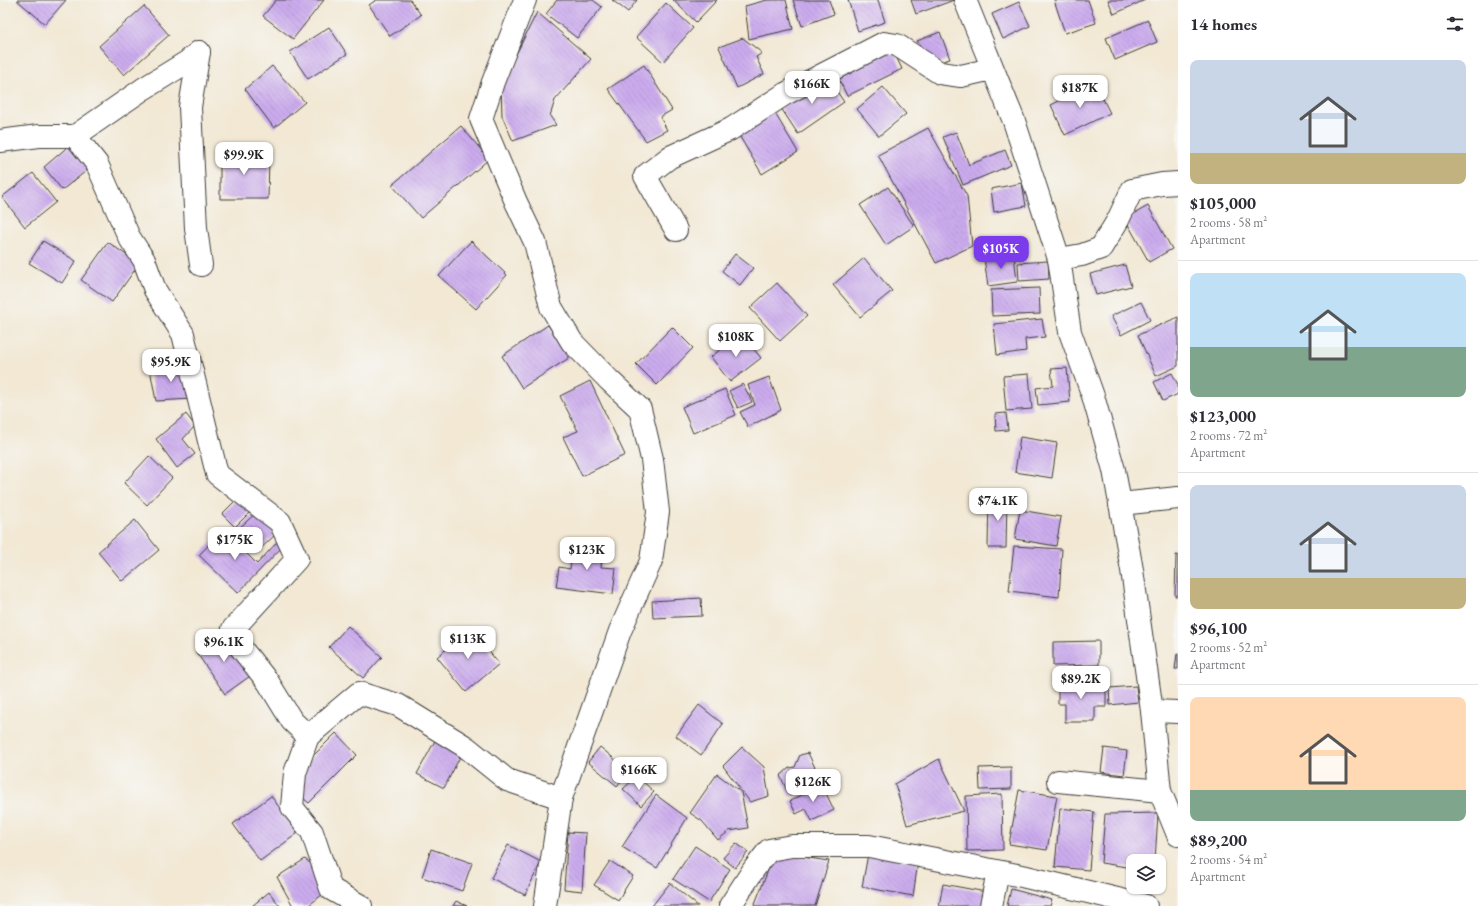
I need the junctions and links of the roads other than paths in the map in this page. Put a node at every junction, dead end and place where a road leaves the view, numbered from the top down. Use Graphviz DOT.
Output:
graph roads {
  1 [pos="525,0"];
  2 [pos="965,0"];
  3 [pos="992,69"];
  4 [pos="75,136"];
  5 [pos="0,141"];
  6 [pos="1178,182"];
  7 [pos="676,230"];
  8 [pos="1059,259"];
  9 [pos="201,265"];
  10 [pos="1178,498"];
  11 [pos="1120,504"];
  12 [pos="1152,712"];
  13 [pos="1178,712"];
  14 [pos="308,736"];
  15 [pos="1058,781"];
  16 [pos="1160,791"];
  17 [pos="561,798"];
  18 [pos="1178,834"];
  19 [pos="998,872"];
  20 [pos="361,906"];
  21 [pos="545,906"];
  22 [pos="730,906"];
  23 [pos="991,906"];
  24 [pos="1146,906"];
  1 -- 17 [label="street"];
  2 -- 3 [label="street"];
  3 -- 7 [label="street"];
  3 -- 8 [label="street"];
  4 -- 5 [label="street"];
  4 -- 9 [label="street"];
  4 -- 14 [label="street"];
  6 -- 8 [label="street"];
  8 -- 11 [label="street"];
  10 -- 11 [label="street"];
  11 -- 12 [label="street"];
  12 -- 13 [label="street"];
  12 -- 16 [label="street"];
  14 -- 17 [label="street"];
  14 -- 20 [label="street"];
  15 -- 16 [label="street"];
  16 -- 18 [label="street"];
  17 -- 21 [label="street"];
  19 -- 22 [label="street"];
  19 -- 23 [label="street"];
  19 -- 24 [label="street"];
}
